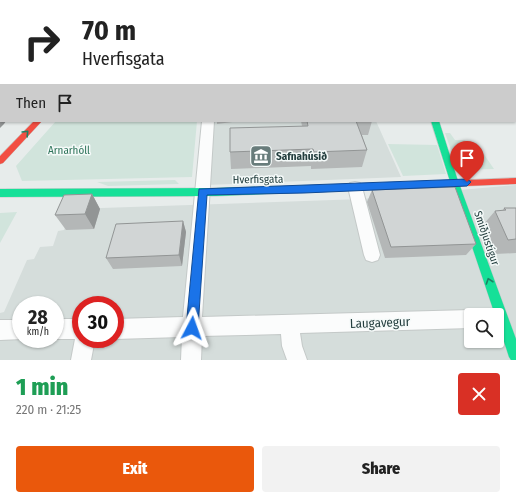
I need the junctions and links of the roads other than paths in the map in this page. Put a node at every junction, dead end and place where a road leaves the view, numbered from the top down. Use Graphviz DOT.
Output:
graph roads {
  1 [pos="37,122"];
  2 [pos="208,122"];
  3 [pos="435,122"];
  4 [pos="0,160"];
  5 [pos="516,181"];
  6 [pos="454,182"];
  7 [pos="355,187"];
  8 [pos="203,192"];
  9 [pos="0,193"];
  10 [pos="372,255"];
  11 [pos="505,318"];
  12 [pos="464,319"];
  13 [pos="289,325"];
  14 [pos="192,328"];
  15 [pos="124,329"];
  16 [pos="0,330"];
  17 [pos="12,330"];
  18 [pos="83,348"];
  19 [pos="516,358"];
  20 [pos="81,360"];
  21 [pos="191,360"];
  22 [pos="298,360"];
  4 -- 1 [label="street, one-way"];
  2 -- 8 [label="street"];
  3 -- 6 [label="street, Smiðjustígur"];
  5 -- 6 [label="street, Hverfisgata"];
  6 -- 7 [label="street, Hverfisgata"];
  11 -- 6 [label="street, Smiðjustígur, one-way"];
  7 -- 8 [label="street, Hverfisgata"];
  7 -- 10 [label="street"];
  8 -- 9 [label="street, Hverfisgata"];
  8 -- 14 [label="street"];
  11 -- 19 [label="street, Smiðjustígur"];
  12 -- 13 [label="street, Laugavegur"];
  13 -- 14 [label="street, Laugavegur"];
  13 -- 22 [label="street"];
  14 -- 15 [label="street, Laugavegur"];
  14 -- 21 [label="street"];
  16 -- 17 [label="street"];
  18 -- 20 [label="street"];
}
